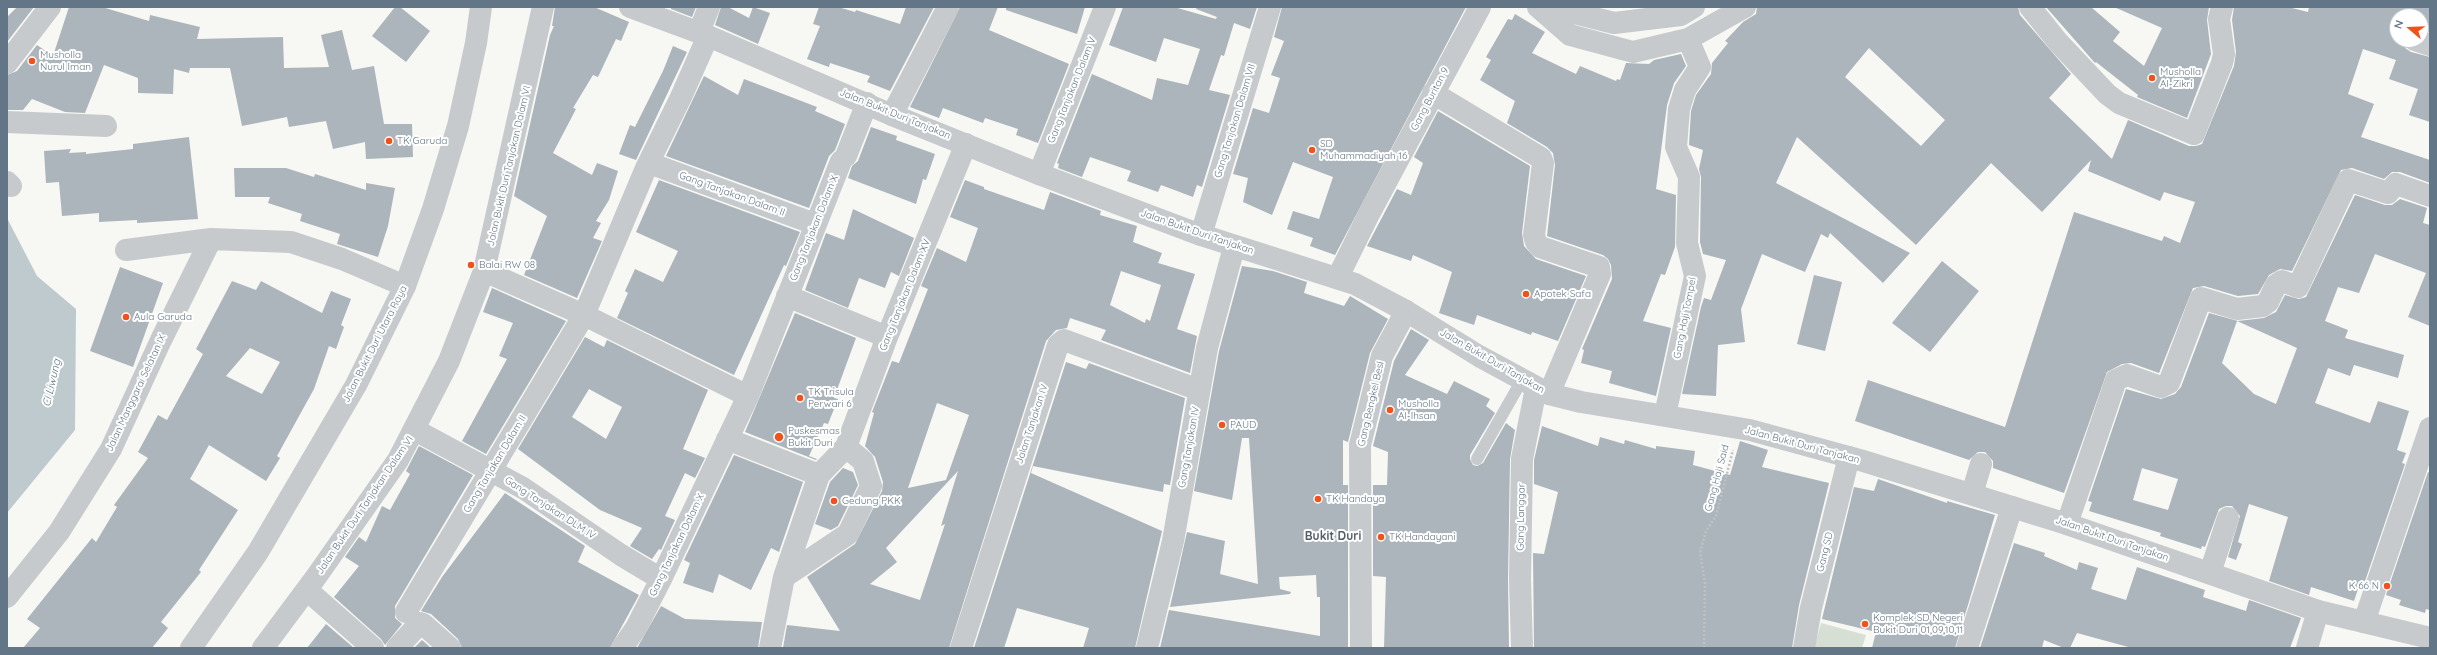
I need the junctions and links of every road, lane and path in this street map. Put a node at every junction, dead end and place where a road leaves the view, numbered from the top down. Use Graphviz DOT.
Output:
graph roads {
  1 [pos="50,7"];
  2 [pos="481,7"];
  3 [pos="544,7"];
  4 [pos="630,7"];
  5 [pos="709,7"];
  6 [pos="948,7"];
  7 [pos="1105,7"];
  8 [pos="1270,7"];
  9 [pos="1480,7"];
  10 [pos="1538,7"];
  11 [pos="1551,7"];
  12 [pos="1694,7"];
  13 [pos="1745,7"];
  14 [pos="2030,7"];
  15 [pos="2222,7"];
  16 [pos="704,34"];
  17 [pos="1688,39"];
  18 [pos="7,63"];
  19 [pos="1433,93"];
  20 [pos="867,103"];
  21 [pos="892,115"];
  22 [pos="7,122"];
  23 [pos="106,126"];
  24 [pos="966,144"];
  25 [pos="649,163"];
  26 [pos="1039,174"];
  27 [pos="2430,196"];
  28 [pos="815,224"];
  29 [pos="1201,235"];
  30 [pos="211,238"];
  31 [pos="1234,246"];
  32 [pos="126,250"];
  33 [pos="484,271"];
  34 [pos="1338,277"];
  35 [pos="405,286"];
  36 [pos="787,296"];
  37 [pos="1406,311"];
  38 [pos="584,315"];
  39 [pos="887,337"];
  40 [pos="1535,387"];
  41 [pos="1199,390"];
  42 [pos="748,396"];
  43 [pos="1665,415"];
  44 [pos="1739,428"];
  45 [pos="2430,428"];
  46 [pos="415,430"];
  47 [pos="727,439"];
  48 [pos="846,447"];
  49 [pos="1849,457"];
  50 [pos="1477,459"];
  51 [pos="2425,463"];
  52 [pos="1981,464"];
  53 [pos="491,470"];
  54 [pos="819,475"];
  55 [pos="1972,494"];
  56 [pos="2012,507"];
  57 [pos="2228,518"];
  58 [pos="2068,524"];
  59 [pos="2210,573"];
  60 [pos="784,577"];
  61 [pos="661,579"];
  62 [pos="307,590"];
  63 [pos="7,597"];
  64 [pos="2318,610"];
  65 [pos="406,612"];
  66 [pos="2364,622"];
  67 [pos="2430,638"];
  68 [pos="191,648"];
  69 [pos="263,648"];
  70 [pos="373,648"];
  71 [pos="397,648"];
  72 [pos="450,648"];
  73 [pos="622,648"];
  74 [pos="770,648"];
  75 [pos="961,648"];
  76 [pos="1147,648"];
  77 [pos="1361,648"];
  78 [pos="1522,648"];
  79 [pos="1704,648"];
  80 [pos="1804,648"];
  81 [pos="1966,648"];
  82 [pos="2307,648"];
  1 -- 18 [label="street"];
  2 -- 35 [label="street, Jalan Bukit Duri Utara Raya"];
  3 -- 33 [label="street, Jalan Bukit Duri Tanjakan Dalam VI"];
  4 -- 16 [label="street, Jalan Bukit Duri Tanjakan"];
  5 -- 16 [label="street, Gang Tanjakan Dalam II"];
  6 -- 21 [label="street"];
  7 -- 26 [label="street, Gang Tanjakan Dalam V"];
  8 -- 29 [label="street, Gang Tanjakan Dalam VII"];
  9 -- 19 [label="street, Gang Buritan 9"];
  10 -- 17 [label="street"];
  11 -- 12 [label="street"];
  13 -- 17 [label="street"];
  14 -- 15 [label="street"];
  16 -- 20 [label="street, Jalan Bukit Duri Tanjakan"];
  16 -- 25 [label="street, Gang Tanjakan Dalam II"];
  17 -- 43 [label="street, Gang Haji Tompel"];
  19 -- 34 [label="street, Gang Buritan 9"];
  19 -- 40 [label="street, Gang Langgar"];
  20 -- 21 [label="street, Jalan Bukit Duri Tanjakan"];
  20 -- 28 [label="street, Gang Tanjakan Dalam X"];
  21 -- 24 [label="street, Jalan Bukit Duri Tanjakan"];
  22 -- 23 [label="street"];
  24 -- 26 [label="street, Jalan Bukit Duri Tanjakan"];
  24 -- 39 [label="street, Gang Tanjakan Dalam XV"];
  25 -- 28 [label="street, Gang Tanjakan Dalam II"];
  25 -- 38 [label="street, Gang Tanjakan Dalam II"];
  26 -- 29 [label="street, Jalan Bukit Duri Tanjakan"];
  27 -- 58 [label="street"];
  28 -- 36 [label="street, Gang Tanjakan Dalam X"];
  29 -- 31 [label="street, Jalan Bukit Duri Tanjakan"];
  30 -- 32 [label="street"];
  30 -- 35 [label="street"];
  30 -- 63 [label="street, Jalan Manggarai Selatan IX"];
  31 -- 34 [label="street, Jalan Bukit Duri Tanjakan"];
  31 -- 41 [label="street, Gang Tanjakan IV"];
  33 -- 38 [label="street"];
  33 -- 46 [label="street, Jalan Bukit Duri Tanjakan Dalam VI"];
  34 -- 37 [label="street, Jalan Bukit Duri Tanjakan"];
  35 -- 68 [label="street, Jalan Bukit Duri Utara Raya"];
  36 -- 39 [label="street"];
  36 -- 42 [label="street, Gang Tanjakan Dalam X"];
  37 -- 40 [label="street, Jalan Bukit Duri Tanjakan"];
  37 -- 77 [label="street, Gang Bengkel Besi"];
  38 -- 42 [label="street"];
  38 -- 53 [label="street, Gang Tanjakan Dalam II"];
  39 -- 48 [label="street, Gang Tanjakan Dalam XV"];
  40 -- 43 [label="street, Jalan Bukit Duri Tanjakan"];
  40 -- 50 [label="lane"];
  40 -- 78 [label="street, Gang Langgar"];
  41 -- 75 [label="street, Jalan Tanjakan IV"];
  41 -- 76 [label="street, Gang Tanjakan IV"];
  42 -- 47 [label="street, Gang Tanjakan Dalam X"];
  43 -- 44 [label="street, Jalan Bukit Duri Tanjakan"];
  44 -- 49 [label="street, Jalan Bukit Duri Tanjakan"];
  44 -- 79 [label="path, Gang Haji Said"];
  45 -- 51 [label="street"];
  46 -- 53 [label="street, Gang Tanjakan DLM IV"];
  46 -- 62 [label="street, Jalan Bukit Duri Tanjakan Dalam VI"];
  47 -- 54 [label="street"];
  47 -- 61 [label="street, Gang Tanjakan Dalam X"];
  48 -- 54 [label="street, Gang Tanjakan Dalam XV"];
  48 -- 60 [label="street"];
  49 -- 55 [label="street, Jalan Bukit Duri Tanjakan"];
  49 -- 80 [label="street, Gang SD"];
  51 -- 66 [label="street"];
  52 -- 55 [label="street"];
  53 -- 61 [label="street, Gang Tanjakan DLM IV"];
  53 -- 65 [label="street, Gang Tanjakan Dalam II"];
  54 -- 60 [label="street, Gang Tanjakan Dalam XV"];
  55 -- 56 [label="street, Jalan Bukit Duri Tanjakan"];
  56 -- 58 [label="street, Jalan Bukit Duri Tanjakan"];
  56 -- 81 [label="street"];
  57 -- 59 [label="street"];
  58 -- 59 [label="street, Jalan Bukit Duri Tanjakan"];
  59 -- 64 [label="street, Jalan Bukit Duri Tanjakan"];
  60 -- 74 [label="street, Gang Tanjakan Dalam XV"];
  61 -- 73 [label="street, Gang Tanjakan Dalam X"];
  62 -- 69 [label="street, Jalan Bukit Duri Tanjakan Dalam VI"];
  62 -- 70 [label="street"];
  64 -- 66 [label="street, Jalan Bukit Duri Tanjakan"];
  64 -- 82 [label="street"];
  66 -- 67 [label="street, Jalan Bukit Duri Tanjakan"];
  71 -- 72 [label="street"];
}
